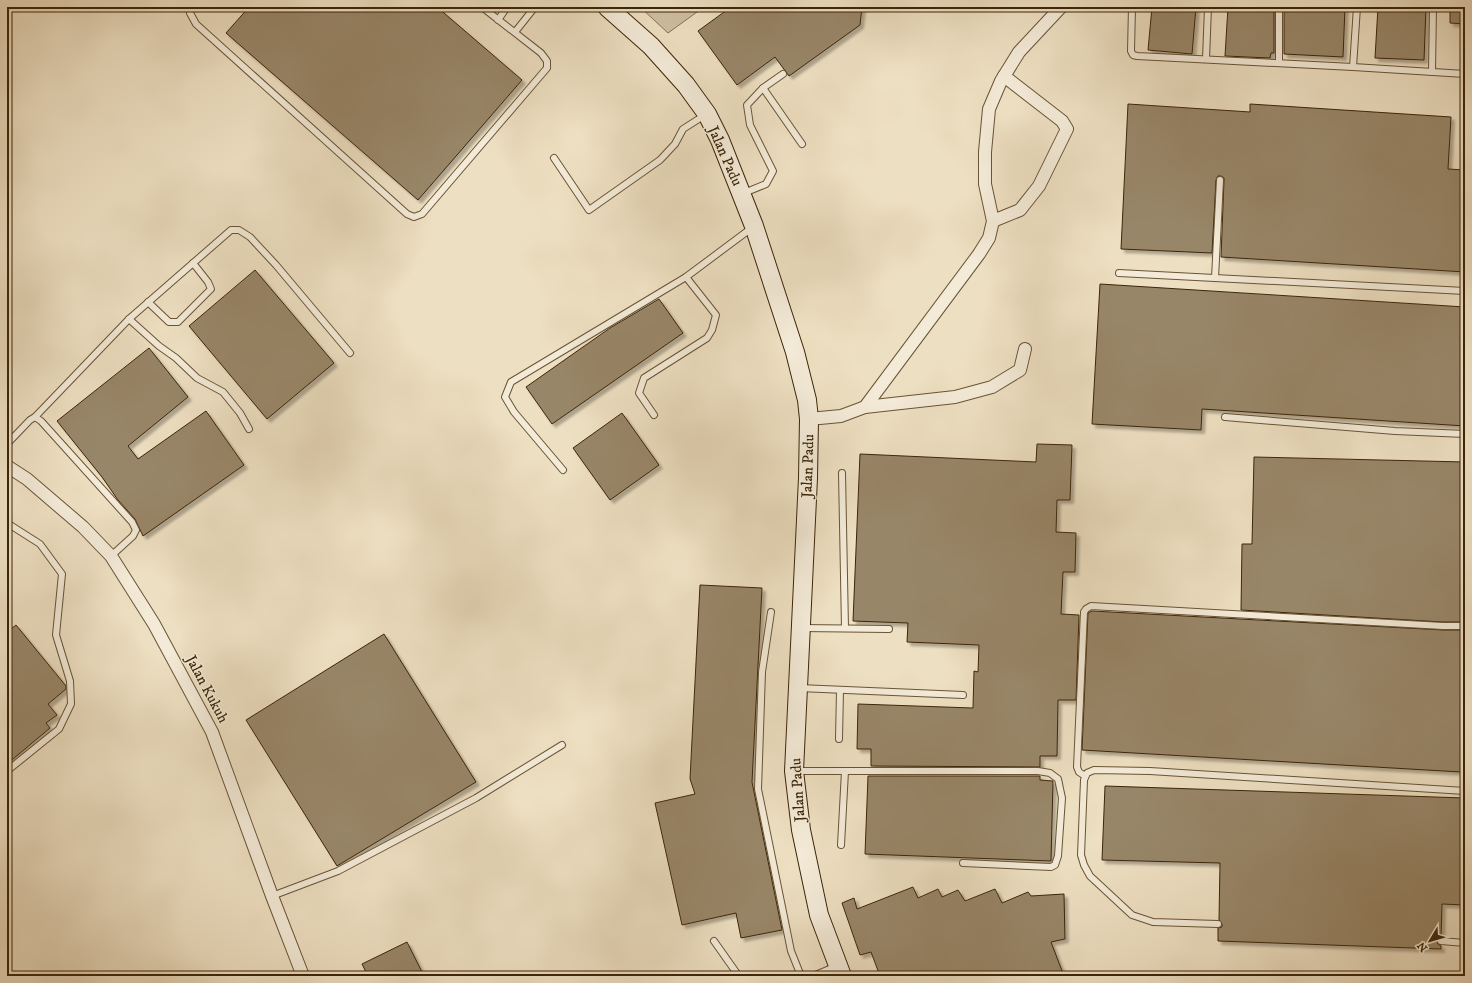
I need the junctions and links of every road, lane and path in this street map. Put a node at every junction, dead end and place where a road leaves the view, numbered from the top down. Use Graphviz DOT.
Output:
graph roads {
  1 [pos="191,7"];
  2 [pos="482,7"];
  3 [pos="507,7"];
  4 [pos="535,7"];
  5 [pos="608,7"];
  6 [pos="1061,7"];
  7 [pos="1132,7"];
  8 [pos="1208,7"];
  9 [pos="1279,7"];
  10 [pos="1357,7"];
  11 [pos="1433,7"];
  12 [pos="498,20"];
  13 [pos="515,32"];
  14 [pos="1206,59"];
  15 [pos="1279,63"];
  16 [pos="1353,66"];
  17 [pos="1432,72"];
  18 [pos="783,74"];
  19 [pos="1465,74"];
  20 [pos="1004,76"];
  21 [pos="762,88"];
  22 [pos="707,114"];
  23 [pos="802,144"];
  24 [pos="554,158"];
  25 [pos="1220,180"];
  26 [pos="742,194"];
  27 [pos="993,221"];
  28 [pos="754,226"];
  29 [pos="193,263"];
  30 [pos="1119,273"];
  31 [pos="686,277"];
  32 [pos="1215,278"];
  33 [pos="1465,292"];
  34 [pos="148,302"];
  35 [pos="129,318"];
  36 [pos="1025,350"];
  37 [pos="350,353"];
  38 [pos="866,407"];
  39 [pos="654,414"];
  40 [pos="36,417"];
  41 [pos="1226,418"];
  42 [pos="810,419"];
  43 [pos="249,429"];
  44 [pos="1465,434"];
  45 [pos="7,444"];
  46 [pos="7,466"];
  47 [pos="563,470"];
  48 [pos="842,473"];
  49 [pos="7,523"];
  50 [pos="111,556"];
  51 [pos="771,612"];
  52 [pos="1465,626"];
  53 [pos="800,628"];
  54 [pos="844,628"];
  55 [pos="888,629"];
  56 [pos="797,688"];
  57 [pos="840,690"];
  58 [pos="964,695"];
  59 [pos="839,739"];
  60 [pos="562,745"];
  61 [pos="794,771"];
  62 [pos="845,771"];
  63 [pos="7,772"];
  64 [pos="1084,776"];
  65 [pos="1465,791"];
  66 [pos="841,845"];
  67 [pos="963,863"];
  68 [pos="272,896"];
  69 [pos="1218,924"];
  70 [pos="714,940"];
  71 [pos="1441,941"];
  72 [pos="1465,943"];
  73 [pos="840,971"];
  74 [pos="303,976"];
  75 [pos="740,976"];
  76 [pos="801,976"];
  77 [pos="813,976"];
  1 -- 13 [label="lane"];
  2 -- 12 [label="lane"];
  3 -- 12 [label="lane"];
  4 -- 13 [label="lane"];
  5 -- 22 [label="street, Jalan Padu"];
  6 -- 20 [label="street"];
  7 -- 14 [label="lane"];
  8 -- 14 [label="lane"];
  9 -- 15 [label="lane"];
  10 -- 16 [label="lane"];
  11 -- 17 [label="lane"];
  12 -- 13 [label="lane"];
  14 -- 15 [label="lane"];
  15 -- 16 [label="lane"];
  16 -- 17 [label="lane"];
  17 -- 19 [label="lane"];
  18 -- 21 [label="lane"];
  20 -- 27 [label="street"];
  20 -- 27 [label="street"];
  21 -- 23 [label="lane"];
  21 -- 26 [label="lane"];
  22 -- 24 [label="lane"];
  22 -- 26 [label="street, Jalan Padu"];
  25 -- 32 [label="lane"];
  26 -- 28 [label="street, Jalan Padu"];
  27 -- 38 [label="street"];
  28 -- 31 [label="lane"];
  28 -- 42 [label="street, Jalan Padu"];
  29 -- 34 [label="lane"];
  29 -- 34 [label="lane"];
  29 -- 37 [label="lane"];
  30 -- 32 [label="lane"];
  31 -- 39 [label="lane"];
  31 -- 47 [label="lane"];
  32 -- 33 [label="lane"];
  34 -- 35 [label="lane"];
  35 -- 40 [label="lane"];
  35 -- 43 [label="lane"];
  36 -- 38 [label="street"];
  38 -- 42 [label="street"];
  40 -- 45 [label="lane"];
  40 -- 50 [label="lane"];
  41 -- 44 [label="lane"];
  42 -- 53 [label="street, Jalan Padu"];
  46 -- 50 [label="street, Jalan Kukuh"];
  48 -- 54 [label="lane"];
  49 -- 63 [label="lane"];
  50 -- 68 [label="street, Jalan Kukuh"];
  51 -- 76 [label="lane"];
  52 -- 64 [label="lane"];
  53 -- 54 [label="lane"];
  53 -- 56 [label="street, Jalan Padu"];
  54 -- 55 [label="lane"];
  56 -- 57 [label="lane"];
  56 -- 61 [label="street, Jalan Padu"];
  57 -- 58 [label="lane"];
  57 -- 59 [label="lane"];
  60 -- 68 [label="lane"];
  61 -- 62 [label="lane"];
  61 -- 73 [label="street, Jalan Padu"];
  62 -- 66 [label="lane"];
  62 -- 67 [label="lane"];
  64 -- 65 [label="lane"];
  64 -- 69 [label="lane"];
  68 -- 74 [label="street, Jalan Kukuh"];
  70 -- 75 [label="lane"];
  71 -- 72 [label="lane"];
  73 -- 77 [label="lane"];
}
